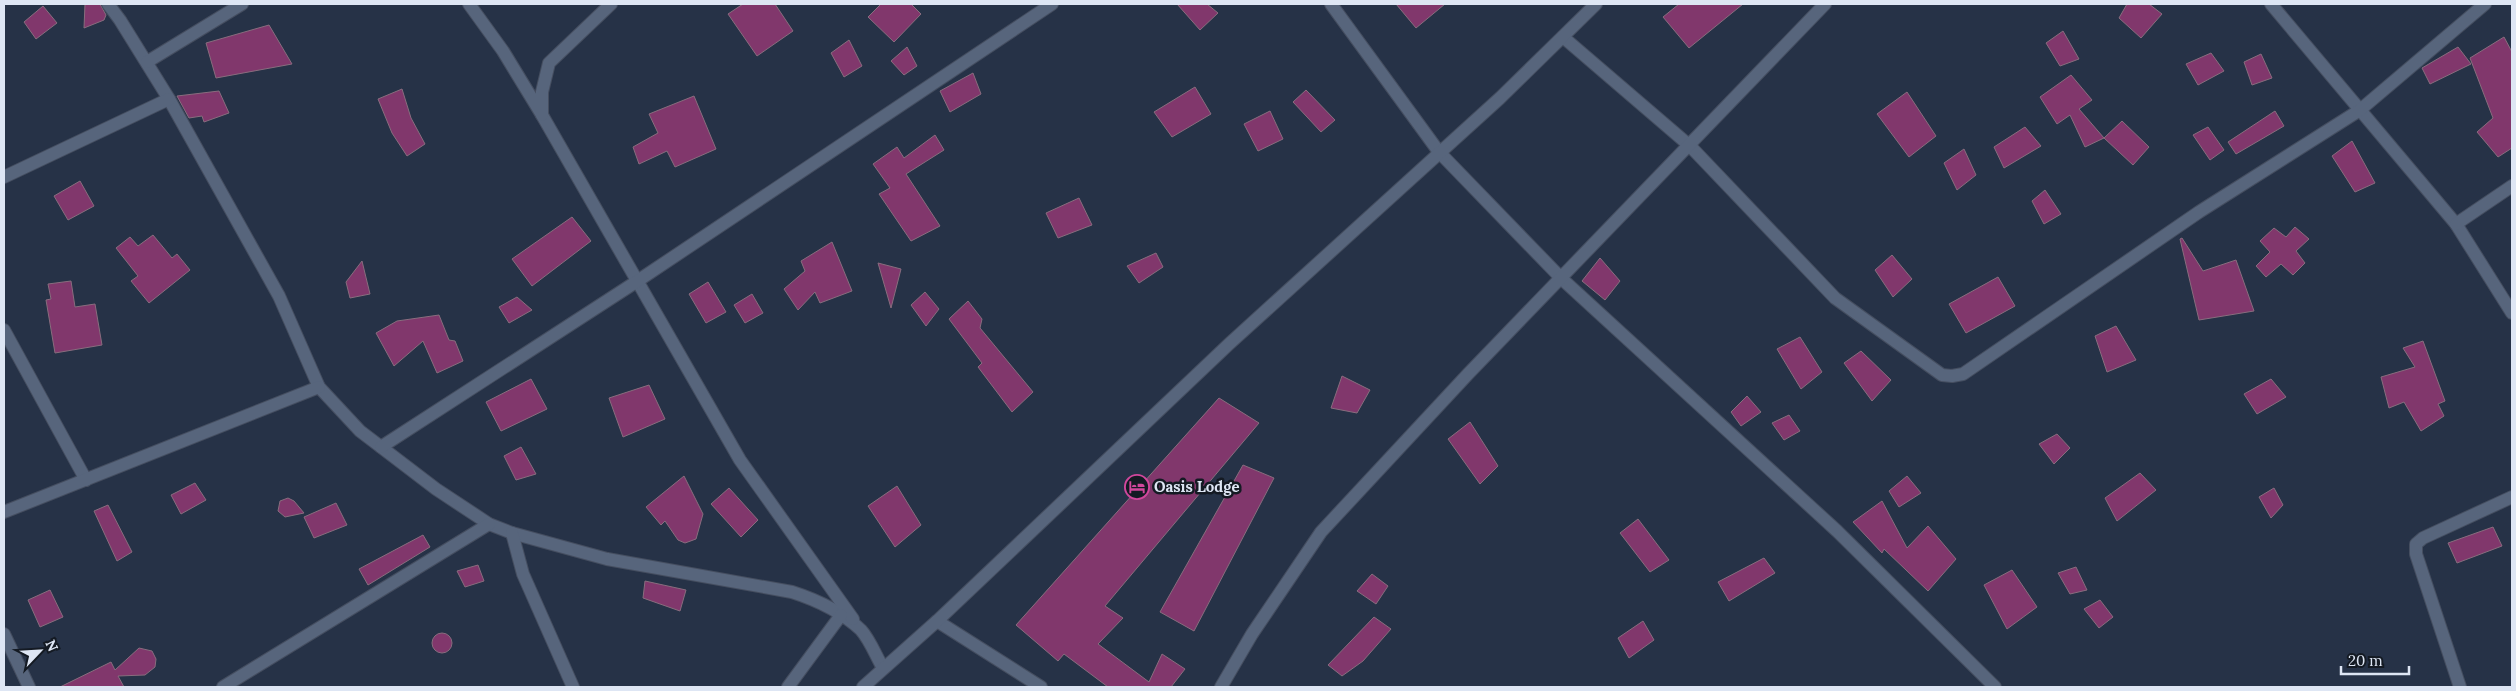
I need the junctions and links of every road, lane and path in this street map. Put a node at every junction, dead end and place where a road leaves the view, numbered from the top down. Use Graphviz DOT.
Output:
graph roads {
  1 [pos="108,4"];
  2 [pos="242,4"];
  3 [pos="470,4"];
  4 [pos="611,4"];
  5 [pos="1052,4"];
  6 [pos="1331,4"];
  7 [pos="1596,4"];
  8 [pos="1825,4"];
  9 [pos="2271,4"];
  10 [pos="2486,4"];
  11 [pos="1563,37"];
  12 [pos="147,62"];
  13 [pos="169,99"];
  14 [pos="2360,110"];
  15 [pos="542,116"];
  16 [pos="1690,146"];
  17 [pos="1439,152"];
  18 [pos="4,177"];
  19 [pos="2512,186"];
  20 [pos="2456,224"];
  21 [pos="1562,279"];
  22 [pos="639,280"];
  23 [pos="2512,313"];
  24 [pos="4,330"];
  25 [pos="319,387"];
  26 [pos="381,447"];
  27 [pos="86,480"];
  28 [pos="2512,497"];
  29 [pos="4,512"];
  30 [pos="488,524"];
  31 [pos="512,533"];
  32 [pos="841,615"];
  33 [pos="936,621"];
  34 [pos="862,631"];
  35 [pos="4,634"];
  36 [pos="883,668"];
  37 [pos="29,687"];
  38 [pos="223,687"];
  39 [pos="573,687"];
  40 [pos="788,687"];
  41 [pos="863,687"];
  42 [pos="1041,687"];
  43 [pos="1221,687"];
  44 [pos="1995,687"];
  45 [pos="2460,687"];
  1 -- 12 [label="street"];
  2 -- 12 [label="street"];
  3 -- 15 [label="street"];
  4 -- 15 [label="street"];
  5 -- 22 [label="street"];
  6 -- 17 [label="street"];
  7 -- 11 [label="street"];
  8 -- 16 [label="street"];
  9 -- 14 [label="street"];
  10 -- 14 [label="street"];
  11 -- 16 [label="street"];
  11 -- 17 [label="street"];
  12 -- 13 [label="street"];
  13 -- 18 [label="street"];
  13 -- 25 [label="street"];
  14 -- 16 [label="street"];
  14 -- 20 [label="street"];
  15 -- 22 [label="street"];
  16 -- 21 [label="street"];
  17 -- 21 [label="street"];
  17 -- 33 [label="street"];
  19 -- 20 [label="street"];
  20 -- 23 [label="street"];
  21 -- 43 [label="street"];
  21 -- 44 [label="street"];
  22 -- 26 [label="street"];
  22 -- 34 [label="street"];
  24 -- 27 [label="street"];
  25 -- 26 [label="street"];
  25 -- 27 [label="street"];
  26 -- 30 [label="street"];
  27 -- 29 [label="street"];
  28 -- 45 [label="street"];
  30 -- 31 [label="street"];
  30 -- 38 [label="street"];
  31 -- 32 [label="street"];
  31 -- 39 [label="street"];
  32 -- 34 [label="street"];
  32 -- 40 [label="street"];
  33 -- 36 [label="street"];
  33 -- 42 [label="street"];
  34 -- 36 [label="street"];
  35 -- 37 [label="street"];
  36 -- 41 [label="street"];
}
